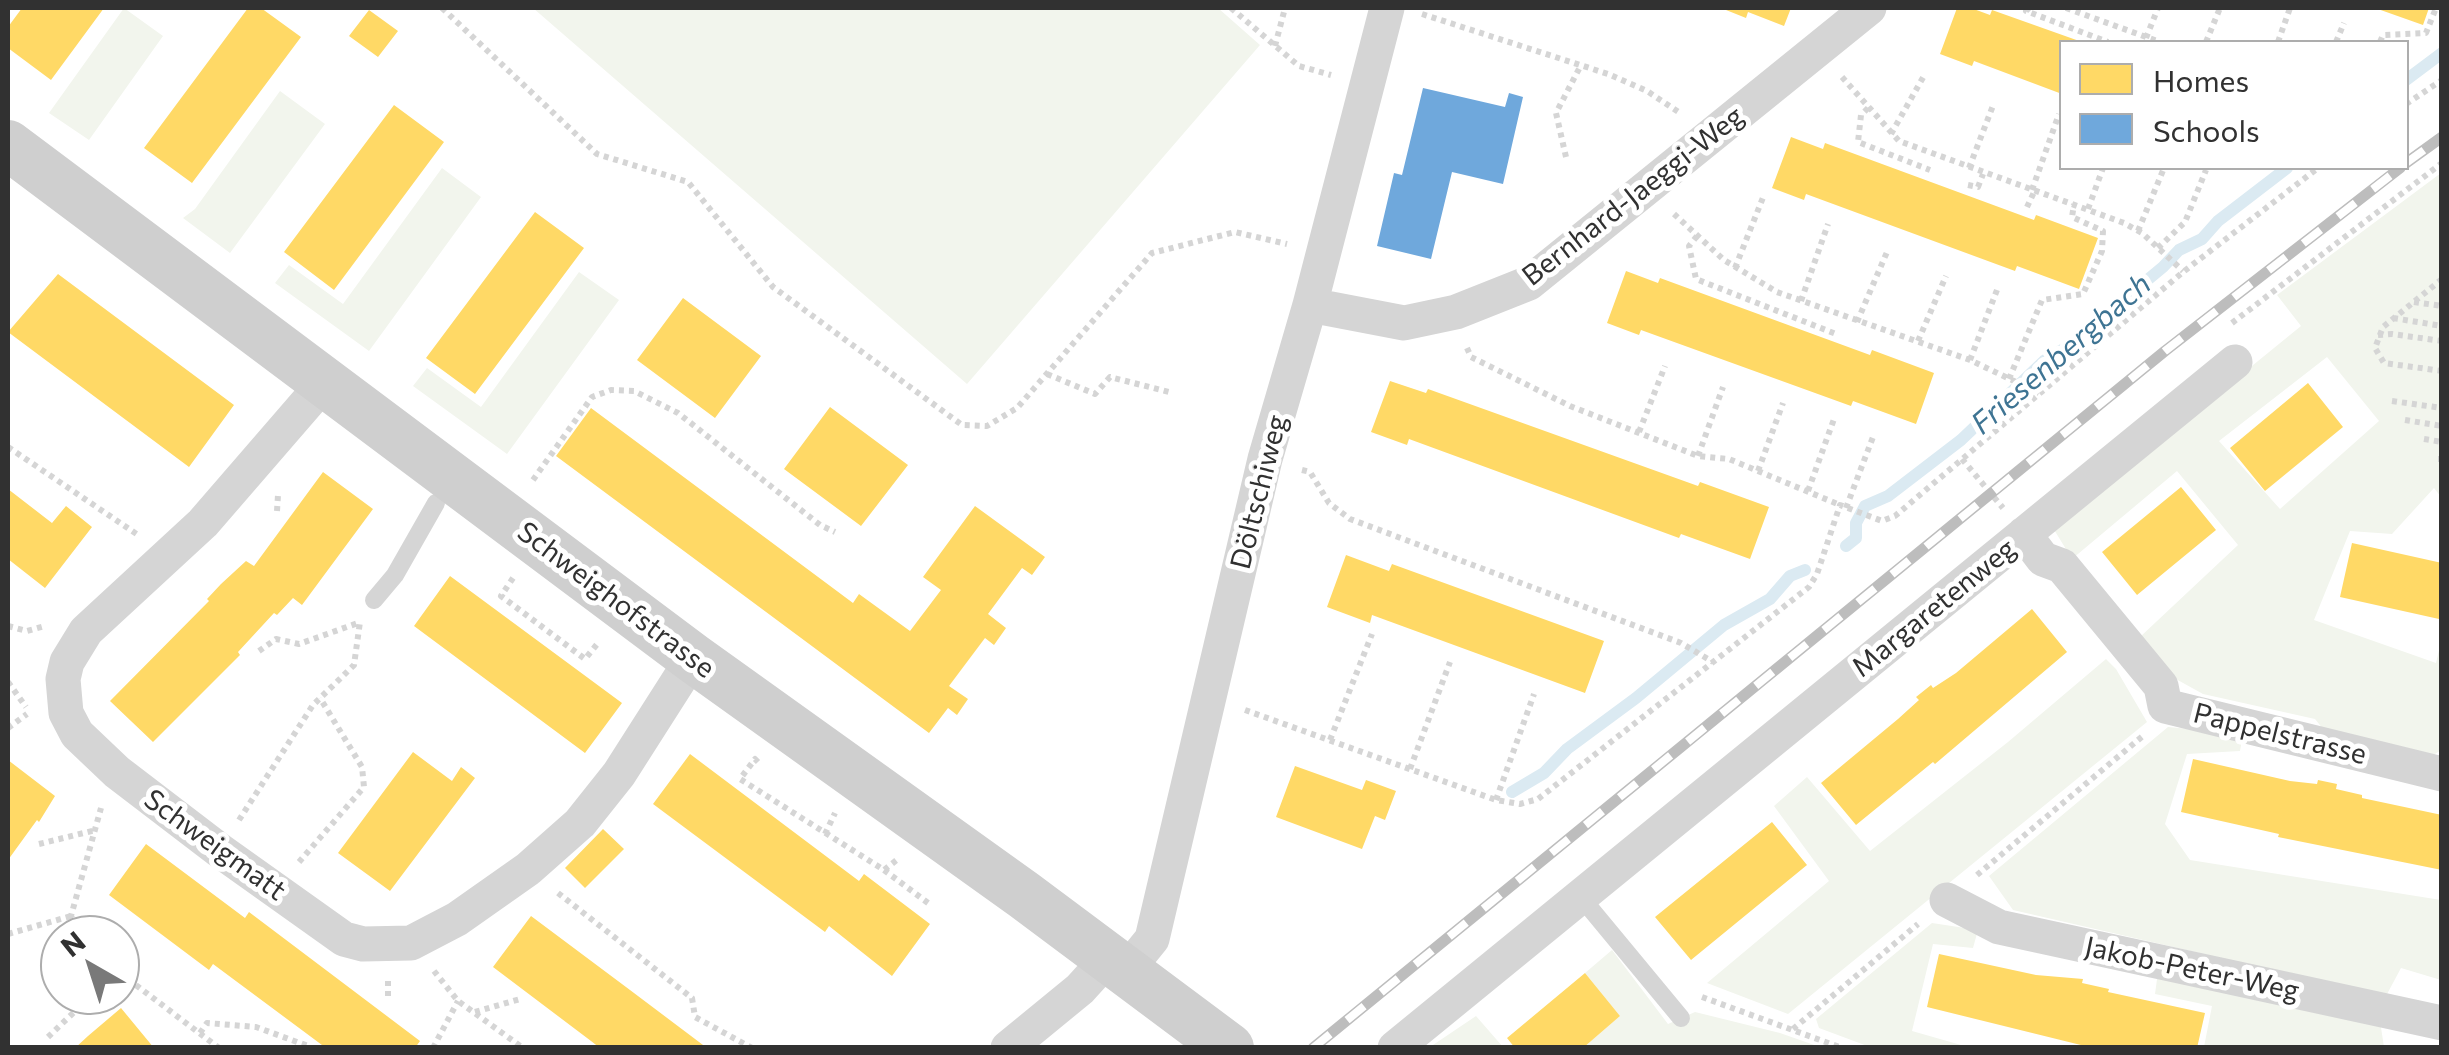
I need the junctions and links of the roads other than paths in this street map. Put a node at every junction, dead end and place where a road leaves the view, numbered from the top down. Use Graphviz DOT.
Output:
graph roads {
  1 [pos="1396,8"];
  2 [pos="1869,8"];
  3 [pos="8,145"];
  4 [pos="1310,305"];
  5 [pos="2234,362"];
  6 [pos="325,382"];
  7 [pos="436,503"];
  8 [pos="2024,534"];
  9 [pos="374,600"];
  10 [pos="693,658"];
  11 [pos="2442,774"];
  12 [pos="1580,896"];
  13 [pos="1948,900"];
  14 [pos="1118,964"];
  15 [pos="1681,1018"];
  16 [pos="2442,1022"];
  17 [pos="1020,1044"];
  18 [pos="1230,1048"];
  19 [pos="1395,1048"];
  1 -- 4 [label="street, Döltschiweg"];
  2 -- 4 [label="street, Bernhard-Jaeggi-Weg"];
  3 -- 6 [label="main road, Schweighofstrasse"];
  4 -- 14 [label="street, Döltschiweg"];
  5 -- 8 [label="street, Margaretenweg"];
  6 -- 10 [label="main road, Schweighofstrasse"];
  6 -- 10 [label="street, Schweigmatt"];
  7 -- 9 [label="lane"];
  8 -- 11 [label="street, Pappelstrasse"];
  8 -- 12 [label="street, Margaretenweg"];
  10 -- 14 [label="main road, Schweighofstrasse"];
  12 -- 15 [label="lane"];
  12 -- 19 [label="street, Margaretenweg"];
  13 -- 16 [label="street, Jakob-Peter-Weg"];
  14 -- 17 [label="street, Döltschiweg"];
  14 -- 18 [label="main road, Schweighofstrasse"];
}
